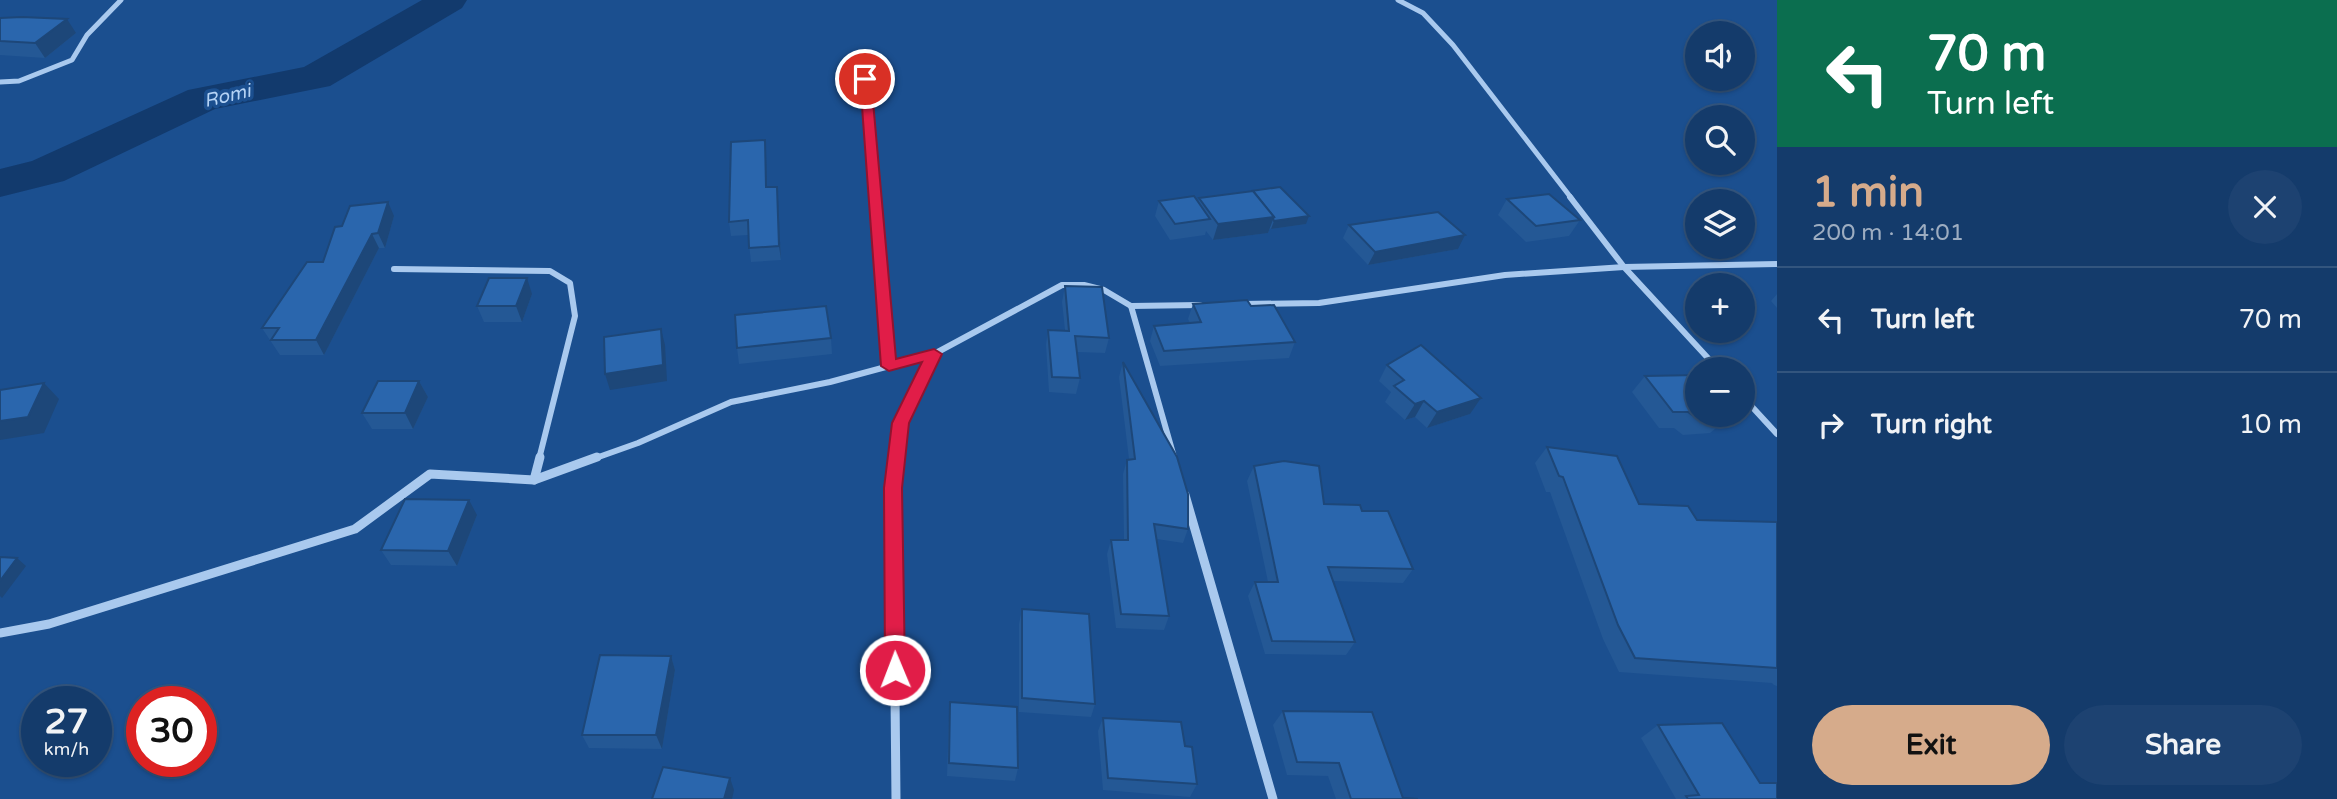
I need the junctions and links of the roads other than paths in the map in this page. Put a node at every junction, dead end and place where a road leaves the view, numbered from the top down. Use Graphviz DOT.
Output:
graph roads {
  1 [pos="121,0"];
  2 [pos="1398,0"];
  3 [pos="865,79"];
  4 [pos="0,82"];
  5 [pos="1777,264"];
  6 [pos="1624,267"];
  7 [pos="394,269"];
  8 [pos="1238,304"];
  9 [pos="1212,305"];
  10 [pos="1131,306"];
  11 [pos="934,354"];
  12 [pos="1707,357"];
  13 [pos="889,366"];
  14 [pos="1755,410"];
  15 [pos="1777,434"];
  16 [pos="1177,466"];
  17 [pos="1181,479"];
  18 [pos="534,480"];
  19 [pos="0,633"];
  20 [pos="896,799"];
  21 [pos="1273,799"];
  1 -- 4 [label="street"];
  2 -- 6 [label="street"];
  3 -- 13 [label="street"];
  5 -- 6 [label="street"];
  6 -- 8 [label="street"];
  6 -- 12 [label="street"];
  7 -- 18 [label="street"];
  9 -- 10 [label="street"];
  10 -- 11 [label="street"];
  10 -- 16 [label="street"];
  11 -- 13 [label="street"];
  11 -- 20 [label="street"];
  13 -- 18 [label="street"];
  14 -- 15 [label="street"];
  17 -- 21 [label="street"];
  18 -- 19 [label="street"];
}
